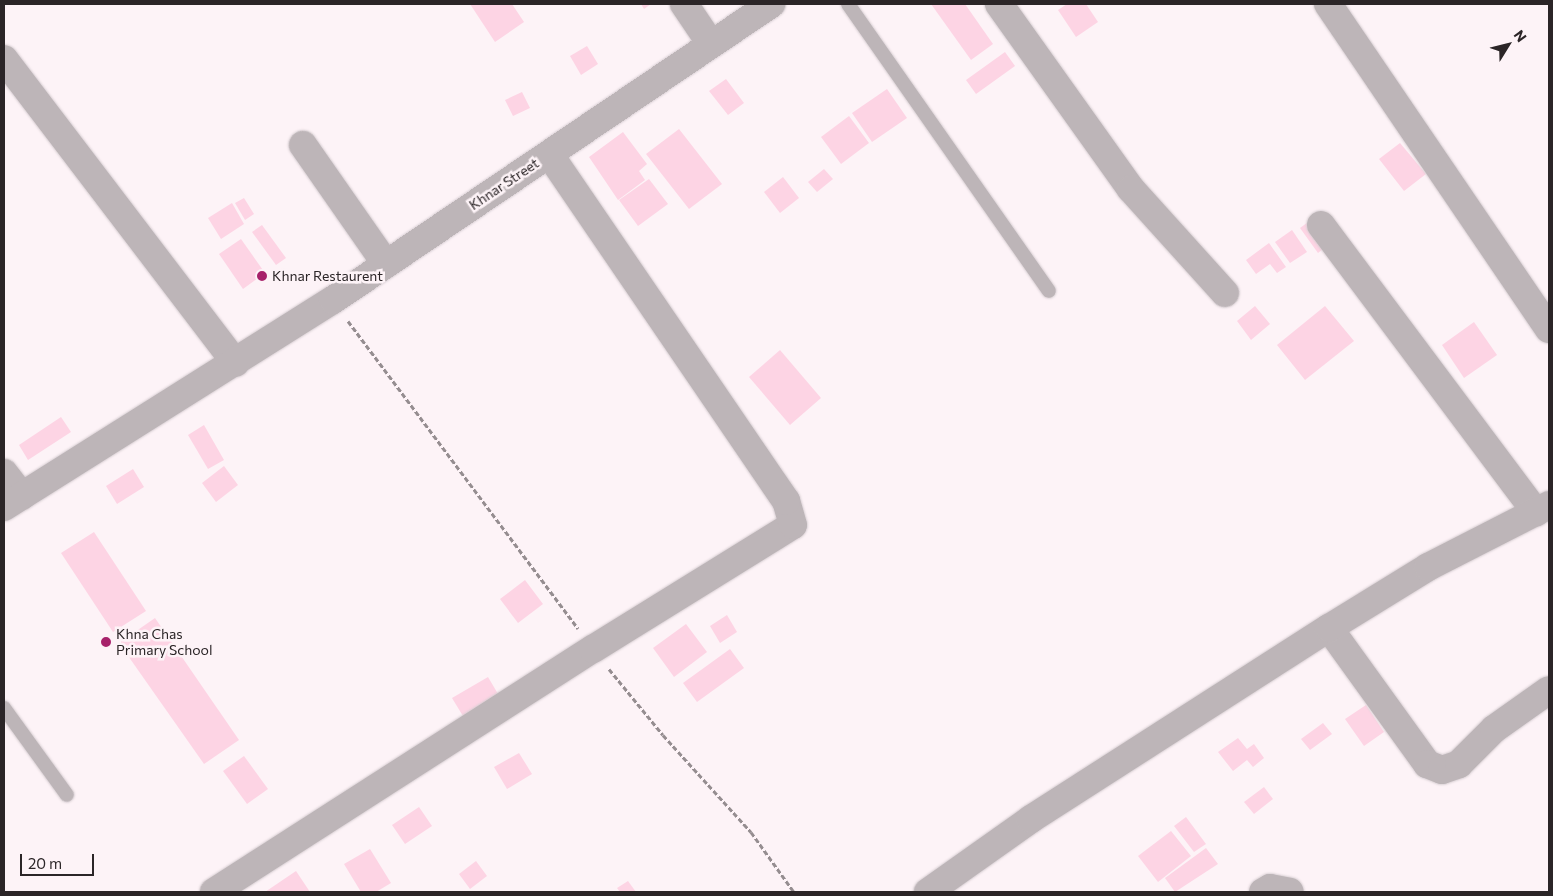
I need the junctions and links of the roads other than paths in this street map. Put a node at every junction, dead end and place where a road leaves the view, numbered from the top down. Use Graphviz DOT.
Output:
graph roads {
  1 [pos="684,4"];
  2 [pos="771,4"];
  3 [pos="848,4"];
  4 [pos="999,4"];
  5 [pos="1328,4"];
  6 [pos="711,44"];
  7 [pos="4,59"];
  8 [pos="304,145"];
  9 [pos="549,154"];
  10 [pos="1321,225"];
  11 [pos="386,264"];
  12 [pos="1050,291"];
  13 [pos="1225,293"];
  14 [pos="1549,329"];
  15 [pos="236,363"];
  16 [pos="4,473"];
  17 [pos="13,501"];
  18 [pos="1543,508"];
  19 [pos="1329,628"];
  20 [pos="1549,690"];
  21 [pos="4,708"];
  22 [pos="67,796"];
  23 [pos="214,892"];
  24 [pos="928,892"];
  25 [pos="1263,892"];
  26 [pos="1290,892"];
  1 -- 6 [label="street"];
  2 -- 6 [label="street, Khnar Street"];
  3 -- 12 [label="lane"];
  4 -- 13 [label="street"];
  5 -- 14 [label="street"];
  6 -- 9 [label="street, Khnar Street"];
  7 -- 15 [label="street"];
  8 -- 11 [label="street"];
  9 -- 11 [label="street, Khnar Street"];
  9 -- 23 [label="street"];
  10 -- 18 [label="street"];
  11 -- 15 [label="street, Khnar Street"];
  15 -- 17 [label="street, Khnar Street"];
  16 -- 17 [label="street"];
  18 -- 19 [label="street"];
  19 -- 20 [label="street"];
  19 -- 24 [label="street"];
  21 -- 22 [label="lane"];
  25 -- 26 [label="street"];
}
